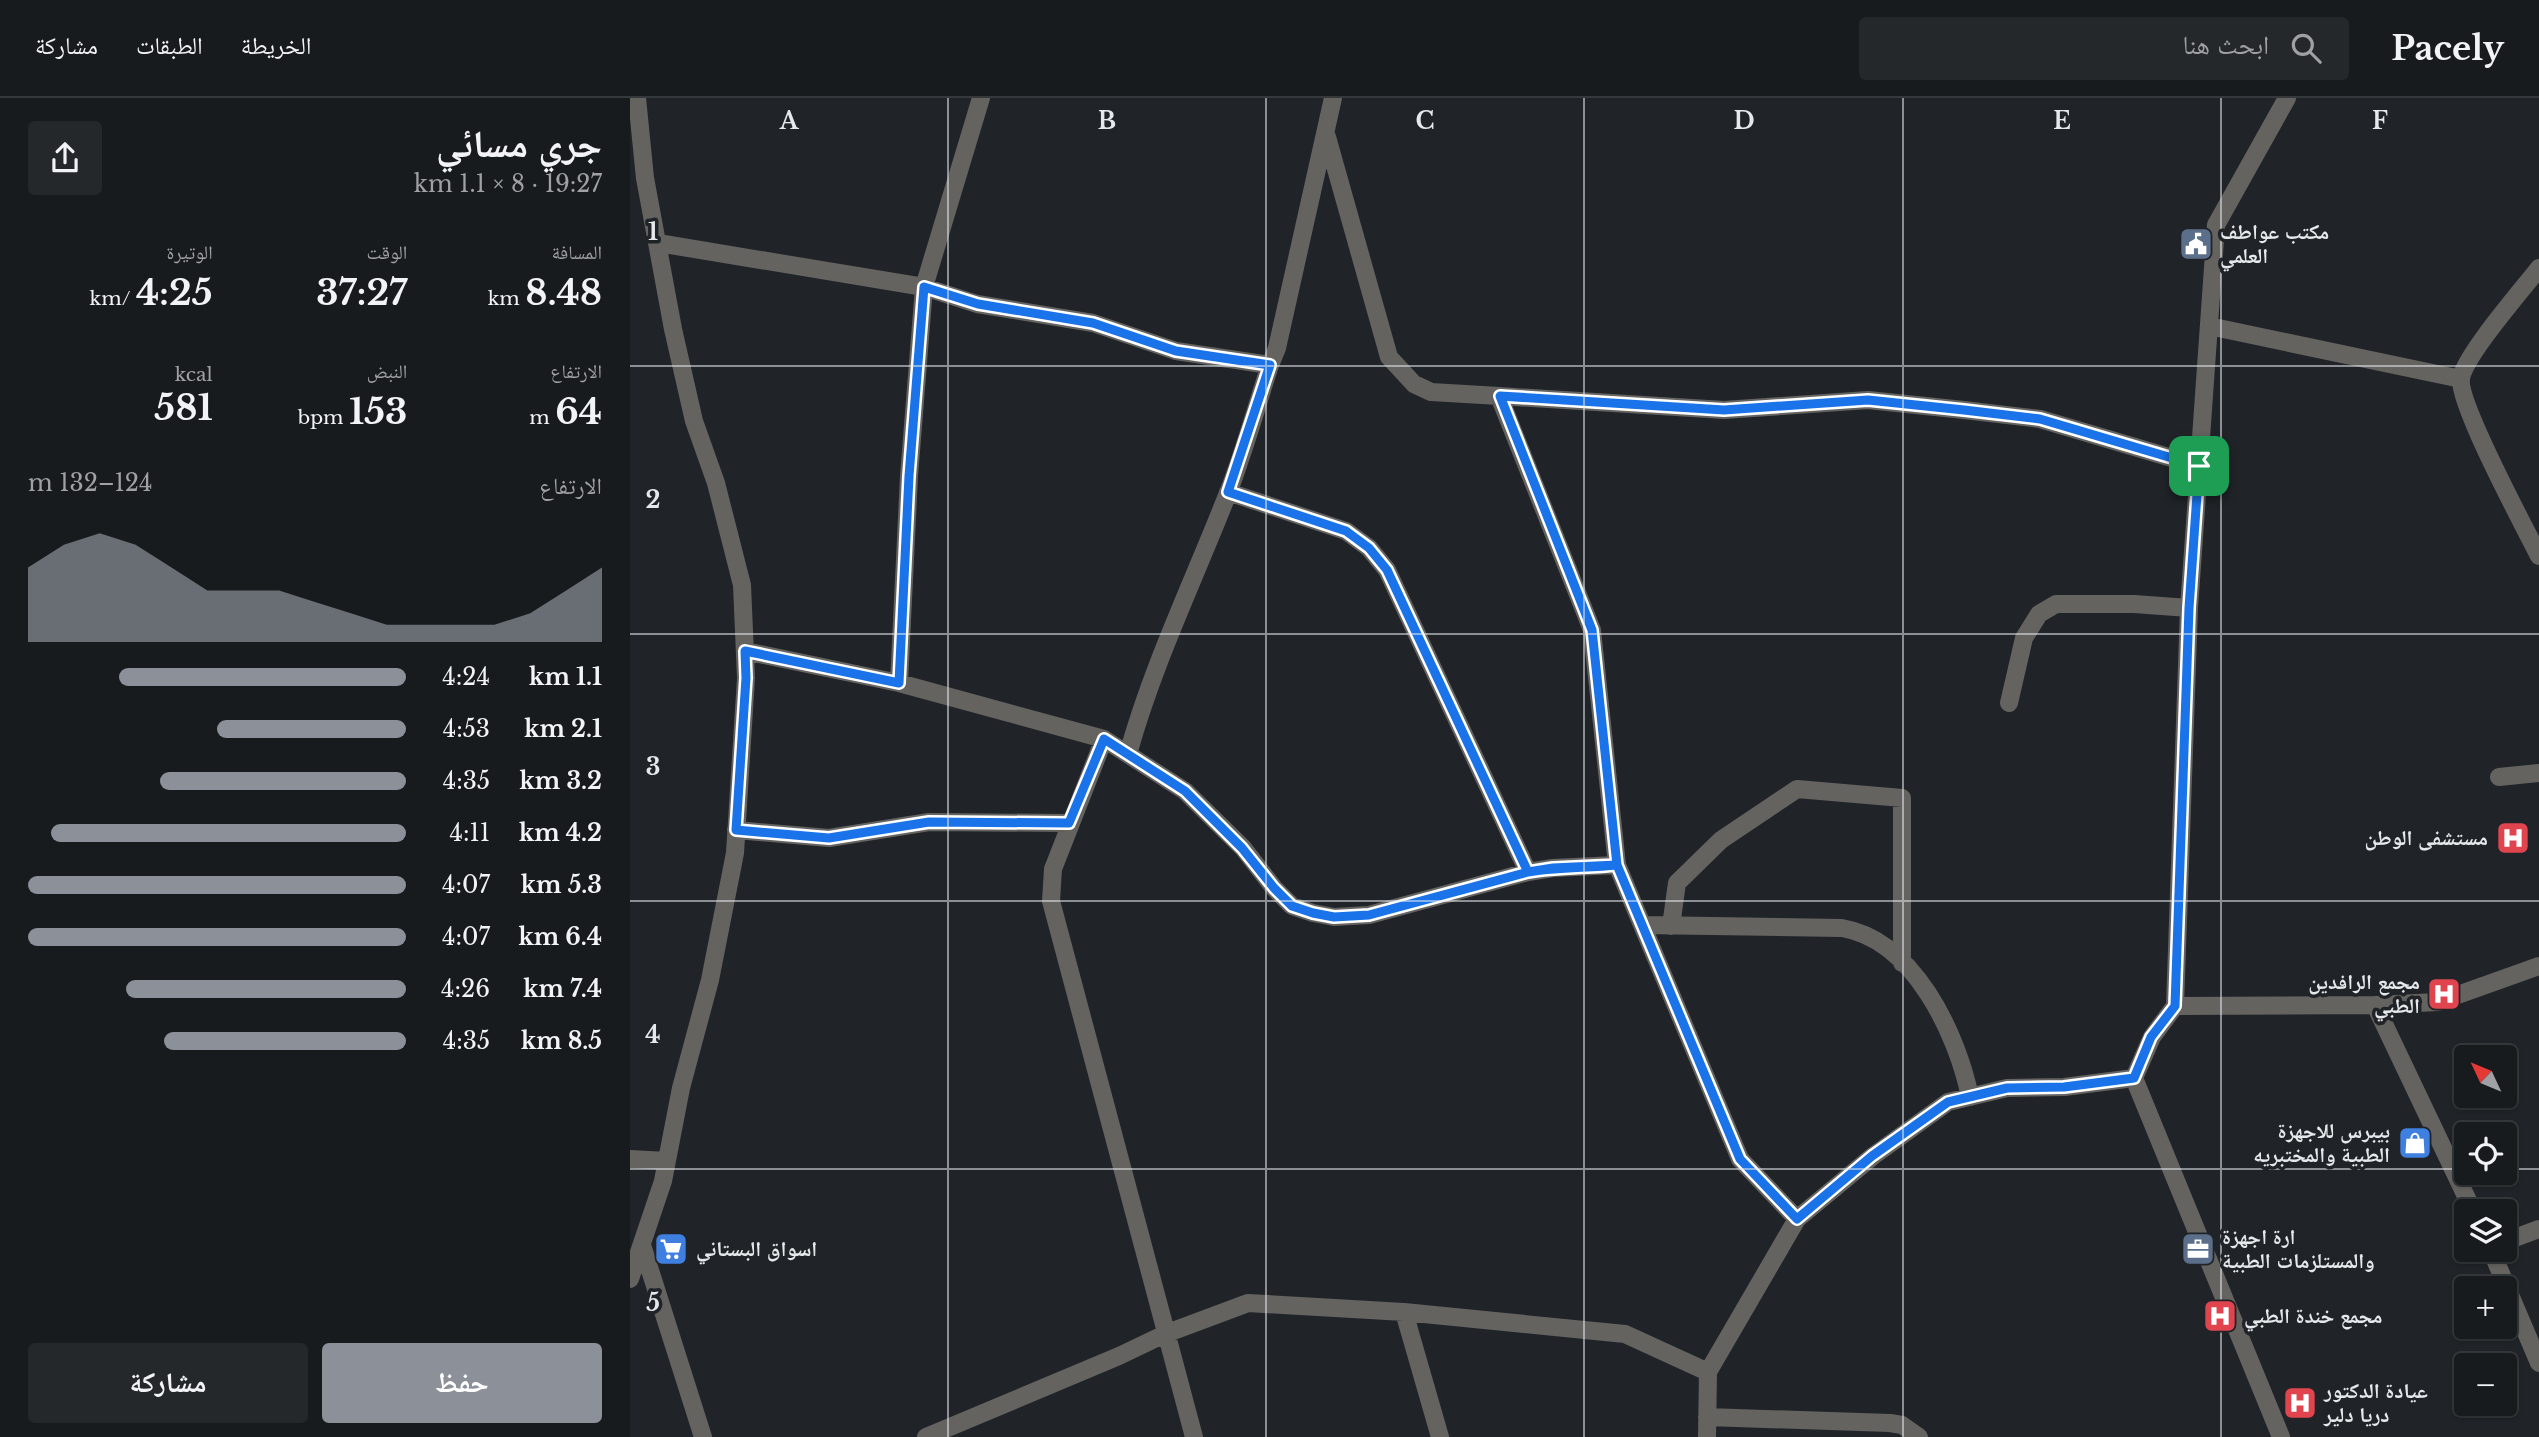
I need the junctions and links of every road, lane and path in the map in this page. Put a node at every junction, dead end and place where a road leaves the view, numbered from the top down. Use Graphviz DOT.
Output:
graph roads {
  1 [pos="637,98"];
  2 [pos="981,98"];
  3 [pos="1334,98"];
  4 [pos="2287,98"];
  5 [pos="1326,134"];
  6 [pos="658,243"];
  7 [pos="2539,268"];
  8 [pos="924,287"];
  9 [pos="2209,326"];
  10 [pos="1270,365"];
  11 [pos="2461,379"];
  12 [pos="1500,396"];
  13 [pos="2199,466"];
  14 [pos="1228,492"];
  15 [pos="2539,556"];
  16 [pos="2189,608"];
  17 [pos="745,651"];
  18 [pos="899,683"];
  19 [pos="2009,703"];
  20 [pos="1104,739"];
  21 [pos="1128,754"];
  22 [pos="2539,773"];
  23 [pos="2499,777"];
  24 [pos="1069,823"];
  25 [pos="736,830"];
  26 [pos="1617,865"];
  27 [pos="1528,872"];
  28 [pos="1642,925"];
  29 [pos="1671,926"];
  30 [pos="1902,963"];
  31 [pos="2539,966"];
  32 [pos="2375,1005"];
  33 [pos="2175,1006"];
  34 [pos="2134,1078"];
  35 [pos="1970,1097"];
  36 [pos="630,1159"];
  37 [pos="667,1161"];
  38 [pos="2467,1199"];
  39 [pos="1797,1219"];
  40 [pos="2539,1229"];
  41 [pos="2517,1237"];
  42 [pos="642,1245"];
  43 [pos="2496,1262"];
  44 [pos="630,1279"];
  45 [pos="1404,1312"];
  46 [pos="1165,1334"];
  47 [pos="2539,1363"];
  48 [pos="1708,1372"];
  49 [pos="1707,1417"];
  50 [pos="703,1437"];
  51 [pos="926,1437"];
  52 [pos="1194,1437"];
  53 [pos="1440,1437"];
  54 [pos="1707,1437"];
  55 [pos="1919,1437"];
  56 [pos="2281,1437"];
  1 -- 6 [label="street"];
  2 -- 8 [label="street"];
  3 -- 5 [label="street"];
  4 -- 9 [label="street"];
  5 -- 10 [label="street"];
  5 -- 12 [label="street"];
  6 -- 8 [label="street"];
  6 -- 17 [label="street"];
  7 -- 11 [label="street"];
  8 -- 10 [label="street"];
  8 -- 18 [label="street"];
  9 -- 11 [label="street"];
  9 -- 13 [label="street"];
  10 -- 14 [label="street"];
  11 -- 15 [label="street"];
  12 -- 13 [label="street"];
  12 -- 26 [label="street"];
  13 -- 16 [label="street"];
  14 -- 21 [label="street"];
  14 -- 27 [label="street"];
  16 -- 19 [label="street"];
  16 -- 33 [label="street"];
  17 -- 18 [label="street"];
  17 -- 25 [label="street"];
  18 -- 20 [label="street"];
  20 -- 21 [label="street"];
  20 -- 24 [label="street"];
  21 -- 27 [label="street"];
  22 -- 23 [label="street"];
  24 -- 25 [label="street"];
  24 -- 46 [label="street"];
  25 -- 37 [label="street"];
  26 -- 27 [label="street"];
  26 -- 28 [label="street"];
  28 -- 29 [label="street"];
  28 -- 39 [label="street"];
  29 -- 30 [label="street"];
  29 -- 30 [label="street"];
  30 -- 35 [label="street"];
  31 -- 32 [label="street"];
  32 -- 33 [label="street"];
  32 -- 38 [label="street"];
  33 -- 34 [label="street"];
  34 -- 35 [label="street"];
  34 -- 56 [label="street"];
  35 -- 39 [label="street"];
  36 -- 37 [label="street"];
  37 -- 42 [label="street"];
  39 -- 48 [label="street"];
  40 -- 41 [label="street"];
  42 -- 44 [label="street"];
  42 -- 50 [label="street"];
  43 -- 47 [label="street"];
  45 -- 46 [label="street"];
  45 -- 48 [label="street"];
  45 -- 53 [label="street"];
  46 -- 51 [label="street"];
  46 -- 52 [label="street"];
  48 -- 49 [label="street"];
  49 -- 54 [label="street"];
  49 -- 55 [label="street"];
}
